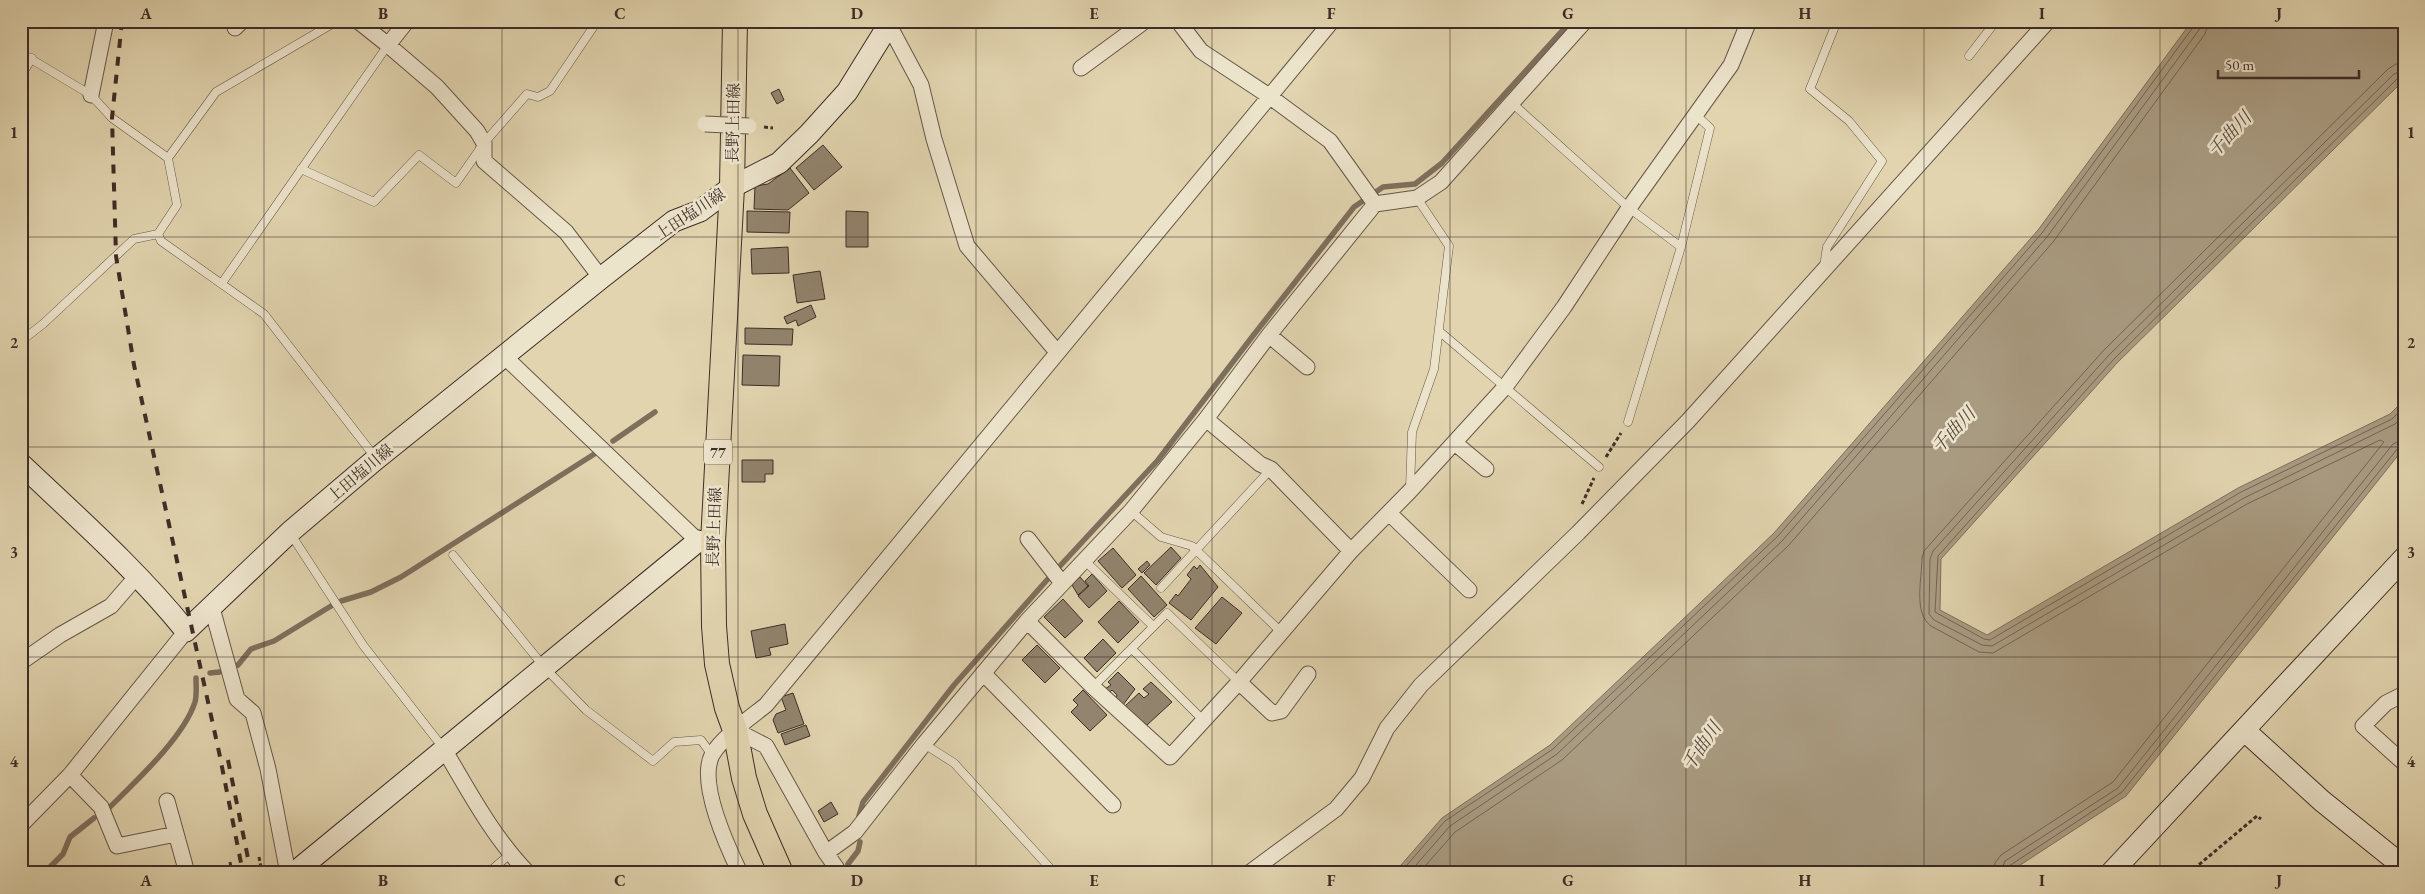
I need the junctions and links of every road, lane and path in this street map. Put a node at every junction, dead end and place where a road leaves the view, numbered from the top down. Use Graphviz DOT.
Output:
graph roads {
  1 [pos="106,21"];
  2 [pos="337,21"];
  3 [pos="358,21"];
  4 [pos="406,21"];
  5 [pos="735,21"];
  6 [pos="1145,21"];
  7 [pos="1178,21"];
  8 [pos="1332,21"];
  9 [pos="1585,21"];
  10 [pos="1749,21"];
  11 [pos="1836,21"];
  12 [pos="1996,21"];
  13 [pos="2048,21"];
  14 [pos="596,23"];
  15 [pos="890,23"];
  16 [pos="388,45"];
  17 [pos="21,53"];
  18 [pos="1969,56"];
  19 [pos="32,58"];
  20 [pos="1081,68"];
  21 [pos="21,76"];
  22 [pos="91,94"];
  23 [pos="1269,96"];
  24 [pos="1512,103"];
  25 [pos="1696,115"];
  26 [pos="705,124"];
  27 [pos="749,126"];
  28 [pos="484,143"];
  29 [pos="168,158"];
  30 [pos="301,169"];
  31 [pos="732,187"];
  32 [pos="1417,198"];
  33 [pos="1375,204"];
  34 [pos="1629,208"];
  35 [pos="158,234"];
  36 [pos="1681,248"];
  37 [pos="1824,268"];
  38 [pos="601,278"];
  39 [pos="222,283"];
  40 [pos="1439,331"];
  41 [pos="1269,335"];
  42 [pos="21,341"];
  43 [pos="1057,352"];
  44 [pos="505,357"];
  45 [pos="1306,367"];
  46 [pos="1505,386"];
  47 [pos="1206,420"];
  48 [pos="1628,422"];
  49 [pos="1455,443"];
  50 [pos="376,459"];
  51 [pos="21,464"];
  52 [pos="1599,467"];
  53 [pos="1271,469"];
  54 [pos="1486,469"];
  55 [pos="1410,491"];
  56 [pos="1131,511"];
  57 [pos="1389,513"];
  58 [pos="290,532"];
  59 [pos="1028,539"];
  60 [pos="705,541"];
  61 [pos="1196,550"];
  62 [pos="1352,551"];
  63 [pos="453,555"];
  64 [pos="2404,558"];
  65 [pos="1084,560"];
  66 [pos="137,576"];
  67 [pos="1062,583"];
  68 [pos="1161,588"];
  69 [pos="1469,590"];
  70 [pos="212,608"];
  71 [pos="1027,621"];
  72 [pos="1154,626"];
  73 [pos="186,631"];
  74 [pos="1281,632"];
  75 [pos="1132,649"];
  76 [pos="21,662"];
  77 [pos="545,668"];
  78 [pos="983,673"];
  79 [pos="1308,674"];
  80 [pos="1239,682"];
  81 [pos="1093,687"];
  82 [pos="2404,694"];
  83 [pos="1203,720"];
  84 [pos="735,730"];
  85 [pos="2244,730"];
  86 [pos="924,744"];
  87 [pos="445,751"];
  88 [pos="712,755"];
  89 [pos="2404,763"];
  90 [pos="70,775"];
  91 [pos="167,801"];
  92 [pos="1113,805"];
  93 [pos="2262,819"];
  94 [pos="23,820"];
  95 [pos="176,834"];
  96 [pos="826,852"];
  97 [pos="510,854"];
  98 [pos="259,858"];
  99 [pos="230,862"];
  100 [pos="2404,867"];
  101 [pos="187,873"];
  102 [pos="232,873"];
  103 [pos="262,873"];
  104 [pos="293,873"];
  105 [pos="488,873"];
  106 [pos="528,873"];
  107 [pos="740,873"];
  108 [pos="781,873"];
  109 [pos="840,873"];
  110 [pos="1043,873"];
  111 [pos="1249,873"];
  112 [pos="2112,873"];
  113 [pos="2189,873"];
  1 -- 22 [label="street"];
  2 -- 29 [label="lane"];
  3 -- 16 [label="street"];
  4 -- 16 [label="street"];
  5 -- 31 [label="main road, 長野上田線 / 77"];
  6 -- 20 [label="street"];
  7 -- 23 [label="street"];
  8 -- 23 [label="street"];
  9 -- 24 [label="street"];
  10 -- 25 [label="street"];
  11 -- 37 [label="lane"];
  12 -- 18 [label="lane"];
  13 -- 37 [label="street"];
  14 -- 28 [label="lane"];
  15 -- 31 [label="street, 上田塩川線"];
  15 -- 43 [label="street"];
  16 -- 28 [label="street"];
  16 -- 30 [label="lane"];
  17 -- 19 [label="lane"];
  19 -- 21 [label="lane"];
  19 -- 22 [label="lane"];
  22 -- 29 [label="lane"];
  23 -- 33 [label="street"];
  23 -- 43 [label="street"];
  24 -- 32 [label="street"];
  24 -- 34 [label="lane"];
  25 -- 34 [label="street"];
  25 -- 36 [label="lane"];
  26 -- 27 [label="street, bridge"];
  28 -- 30 [label="lane"];
  28 -- 38 [label="street"];
  29 -- 35 [label="lane"];
  30 -- 39 [label="lane"];
  31 -- 38 [label="street, 上田塩川線"];
  31 -- 60 [label="main road, 長野上田線 / 77"];
  32 -- 33 [label="street"];
  32 -- 40 [label="lane"];
  33 -- 41 [label="street"];
  34 -- 36 [label="lane"];
  34 -- 46 [label="street"];
  35 -- 39 [label="lane"];
  35 -- 42 [label="lane"];
  36 -- 48 [label="lane"];
  37 -- 111 [label="street"];
  38 -- 44 [label="street, 上田塩川線"];
  39 -- 50 [label="lane"];
  40 -- 46 [label="lane"];
  40 -- 55 [label="lane"];
  41 -- 45 [label="street"];
  41 -- 47 [label="street"];
  43 -- 84 [label="street"];
  44 -- 50 [label="street, 上田塩川線"];
  44 -- 60 [label="street"];
  46 -- 49 [label="street"];
  46 -- 52 [label="lane"];
  47 -- 53 [label="street"];
  47 -- 56 [label="street"];
  49 -- 54 [label="street"];
  49 -- 55 [label="street"];
  50 -- 58 [label="street, 上田塩川線"];
  51 -- 66 [label="street"];
  53 -- 61 [label="lane"];
  53 -- 62 [label="street"];
  55 -- 57 [label="street"];
  56 -- 61 [label="lane"];
  56 -- 65 [label="street"];
  57 -- 62 [label="street"];
  57 -- 69 [label="street"];
  58 -- 70 [label="street, 上田塩川線"];
  58 -- 87 [label="lane"];
  59 -- 67 [label="street"];
  60 -- 77 [label="street"];
  60 -- 84 [label="main road, 長野上田線 / 77"];
  61 -- 68 [label="lane"];
  61 -- 74 [label="lane"];
  62 -- 74 [label="street"];
  63 -- 77 [label="lane"];
  64 -- 85 [label="street"];
  65 -- 67 [label="street"];
  65 -- 72 [label="lane"];
  66 -- 73 [label="street"];
  66 -- 76 [label="street"];
  67 -- 71 [label="street"];
  70 -- 73 [label="street, 上田塩川線"];
  70 -- 104 [label="street"];
  71 -- 78 [label="street"];
  71 -- 81 [label="street"];
  72 -- 75 [label="lane"];
  72 -- 80 [label="lane"];
  73 -- 90 [label="street"];
  74 -- 80 [label="street"];
  75 -- 81 [label="lane"];
  75 -- 83 [label="lane"];
  77 -- 87 [label="street"];
  77 -- 88 [label="lane"];
  78 -- 86 [label="street"];
  78 -- 92 [label="street"];
  79 -- 80 [label="street"];
  80 -- 83 [label="street"];
  81 -- 83 [label="street"];
  82 -- 89 [label="street"];
  84 -- 88 [label="street"];
  84 -- 96 [label="street"];
  84 -- 108 [label="main road, 長野上田線 / 77"];
  85 -- 100 [label="street"];
  85 -- 112 [label="street"];
  86 -- 96 [label="street"];
  86 -- 110 [label="lane"];
  87 -- 97 [label="street"];
  87 -- 104 [label="street"];
  88 -- 107 [label="street"];
  90 -- 94 [label="street"];
  90 -- 95 [label="street"];
  91 -- 95 [label="street"];
  93 -- 113 [label="path"];
  95 -- 101 [label="street"];
  96 -- 109 [label="street"];
  97 -- 105 [label="lane"];
  97 -- 106 [label="street"];
  98 -- 103 [label="path"];
  99 -- 102 [label="path"];
}
